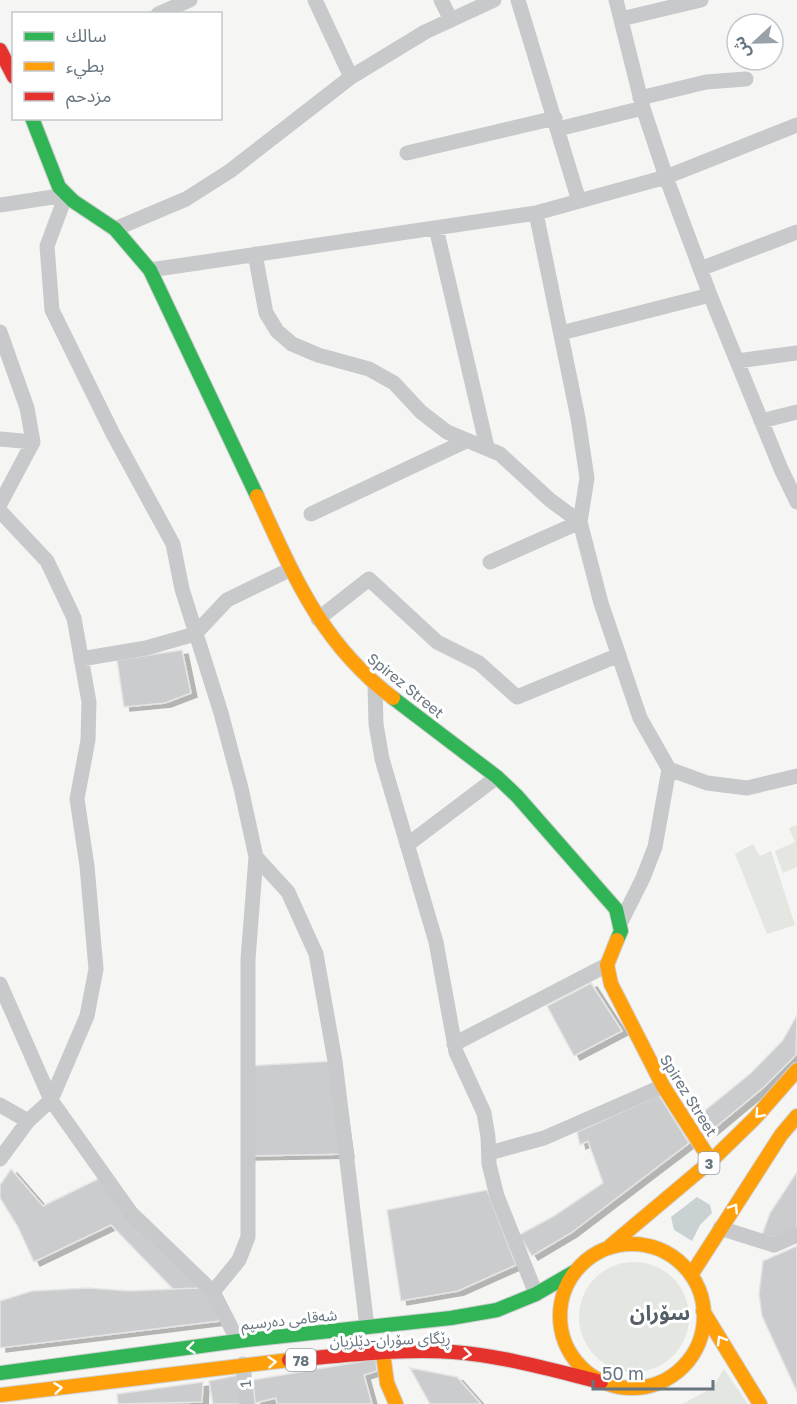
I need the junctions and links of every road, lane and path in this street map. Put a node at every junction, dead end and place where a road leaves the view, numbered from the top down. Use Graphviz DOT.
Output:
graph roads {
  1 [pos="190,0"];
  2 [pos="315,0"];
  3 [pos="441,0"];
  4 [pos="494,0"];
  5 [pos="518,0"];
  6 [pos="616,0"];
  7 [pos="700,0"];
  8 [pos="163,12"];
  9 [pos="621,19"];
  10 [pos="451,20"];
  11 [pos="6,56"];
  12 [pos="12,72"];
  13 [pos="351,77"];
  14 [pos="746,79"];
  15 [pos="641,103"];
  16 [pos="33,120"];
  17 [pos="556,123"];
  18 [pos="797,125"];
  19 [pos="407,153"];
  20 [pos="666,177"];
  21 [pos="66,195"];
  22 [pos="579,201"];
  23 [pos="0,204"];
  24 [pos="536,213"];
  25 [pos="436,228"];
  26 [pos="115,229"];
  27 [pos="797,232"];
  28 [pos="255,254"];
  29 [pos="700,269"];
  30 [pos="150,270"];
  31 [pos="710,295"];
  32 [pos="0,332"];
  33 [pos="561,333"];
  34 [pos="797,353"];
  35 [pos="737,361"];
  36 [pos="797,412"];
  37 [pos="761,421"];
  38 [pos="0,439"];
  39 [pos="33,442"];
  40 [pos="464,442"];
  41 [pos="487,447"];
  42 [pos="797,502"];
  43 [pos="0,504"];
  44 [pos="0,511"];
  45 [pos="311,514"];
  46 [pos="580,522"];
  47 [pos="490,562"];
  48 [pos="291,569"];
  49 [pos="318,619"];
  50 [pos="195,634"];
  51 [pos="619,655"];
  52 [pos="81,658"];
  53 [pos="375,684"];
  54 [pos="669,769"];
  55 [pos="797,776"];
  56 [pos="496,777"];
  57 [pos="407,845"];
  58 [pos="256,857"];
  59 [pos="621,922"];
  60 [pos="607,964"];
  61 [pos="0,984"];
  62 [pos="454,1044"];
  63 [pos="797,1070"];
  64 [pos="663,1086"];
  65 [pos="51,1100"];
  66 [pos="0,1105"];
  67 [pos="797,1116"];
  68 [pos="28,1121"];
  69 [pos="489,1153"];
  70 [pos="0,1159"];
  71 [pos="711,1161"];
  72 [pos="720,1228"];
  73 [pos="797,1235"];
  74 [pos="610,1246"];
  75 [pos="574,1272"];
  76 [pos="691,1275"];
  77 [pos="213,1292"];
  78 [pos="536,1294"];
  79 [pos="703,1311"];
  80 [pos="367,1327"];
  81 [pos="238,1341"];
  82 [pos="383,1353"];
  83 [pos="243,1364"];
  84 [pos="0,1373"];
  85 [pos="601,1382"];
  86 [pos="638,1388"];
  87 [pos="0,1395"];
  88 [pos="651,1399"];
  89 [pos="247,1404"];
  90 [pos="396,1404"];
  91 [pos="760,1404"];
  1 -- 8 [label="street"];
  2 -- 13 [label="street"];
  3 -- 10 [label="street"];
  4 -- 10 [label="street"];
  5 -- 17 [label="street"];
  6 -- 9 [label="street"];
  7 -- 9 [label="street"];
  9 -- 15 [label="street"];
  10 -- 13 [label="street"];
  11 -- 12 [label="main road"];
  13 -- 26 [label="street"];
  14 -- 15 [label="street"];
  15 -- 17 [label="street"];
  15 -- 20 [label="street"];
  16 -- 21 [label="main road, Spirez Street"];
  17 -- 19 [label="street"];
  17 -- 22 [label="street"];
  18 -- 20 [label="street"];
  20 -- 22 [label="street"];
  20 -- 29 [label="street"];
  21 -- 23 [label="street"];
  21 -- 26 [label="main road, Spirez Street"];
  21 -- 50 [label="street"];
  22 -- 24 [label="street"];
  24 -- 25 [label="street"];
  24 -- 33 [label="street"];
  25 -- 28 [label="street"];
  25 -- 41 [label="street"];
  26 -- 30 [label="main road, Spirez Street"];
  27 -- 29 [label="street"];
  28 -- 30 [label="street"];
  28 -- 40 [label="street"];
  29 -- 31 [label="street"];
  30 -- 48 [label="main road, Spirez Street"];
  31 -- 33 [label="street"];
  31 -- 35 [label="street"];
  32 -- 39 [label="street"];
  33 -- 46 [label="street"];
  34 -- 35 [label="street"];
  35 -- 37 [label="street"];
  36 -- 37 [label="street"];
  37 -- 42 [label="street"];
  38 -- 39 [label="street"];
  39 -- 43 [label="street"];
  40 -- 41 [label="street"];
  40 -- 45 [label="street"];
  41 -- 46 [label="street"];
  44 -- 52 [label="street"];
  46 -- 47 [label="street"];
  46 -- 51 [label="street"];
  48 -- 49 [label="main road, Spirez Street"];
  48 -- 50 [label="street"];
  49 -- 51 [label="street"];
  49 -- 53 [label="main road, Spirez Street"];
  50 -- 52 [label="street"];
  50 -- 58 [label="street"];
  51 -- 54 [label="street"];
  52 -- 65 [label="street"];
  53 -- 56 [label="main road, Spirez Street"];
  53 -- 57 [label="street"];
  54 -- 55 [label="street"];
  54 -- 59 [label="street"];
  56 -- 57 [label="street"];
  56 -- 59 [label="main road, Spirez Street"];
  57 -- 62 [label="street"];
  58 -- 77 [label="street"];
  58 -- 80 [label="street"];
  59 -- 60 [label="main road"];
  60 -- 62 [label="street"];
  60 -- 64 [label="main road, Spirez Street"];
  61 -- 65 [label="street"];
  62 -- 69 [label="street"];
  63 -- 71 [label="main road, 3, one-way"];
  64 -- 69 [label="street"];
  64 -- 71 [label="main road, Spirez Street"];
  65 -- 68 [label="street"];
  65 -- 77 [label="street"];
  66 -- 68 [label="street"];
  72 -- 67 [label="main road, one-way"];
  68 -- 70 [label="street"];
  69 -- 78 [label="street"];
  71 -- 74 [label="main road, 3"];
  72 -- 73 [label="street"];
  72 -- 76 [label="main road"];
  74 -- 75 [label="main road, 3"];
  74 -- 76 [label="main road, 3"];
  75 -- 78 [label="main road, شەقامی دەرسیم / 78"];
  75 -- 85 [label="main road, 3"];
  76 -- 79 [label="main road, 3"];
  77 -- 81 [label="street"];
  78 -- 80 [label="main road, شەقامی دەرسیم / 78"];
  79 -- 86 [label="main road, 3"];
  91 -- 79 [label="main road, 3, one-way"];
  80 -- 81 [label="main road, شەقامی دەرسیم / 78"];
  81 -- 84 [label="main road, شەقامی دەرسیم / 78, one-way"];
  83 -- 82 [label="main road, ڕێگای سۆران-دێلزیان / 78, one-way"];
  82 -- 85 [label="main road, ڕێگای سۆران-دێلزیان / 78, one-way"];
  82 -- 90 [label="main road"];
  87 -- 83 [label="main road, ڕێگای سۆران-دێلزیان / 78, one-way"];
  83 -- 89 [label="street, 1"];
  85 -- 86 [label="main road, 3"];
  86 -- 88 [label="main road"];
}
